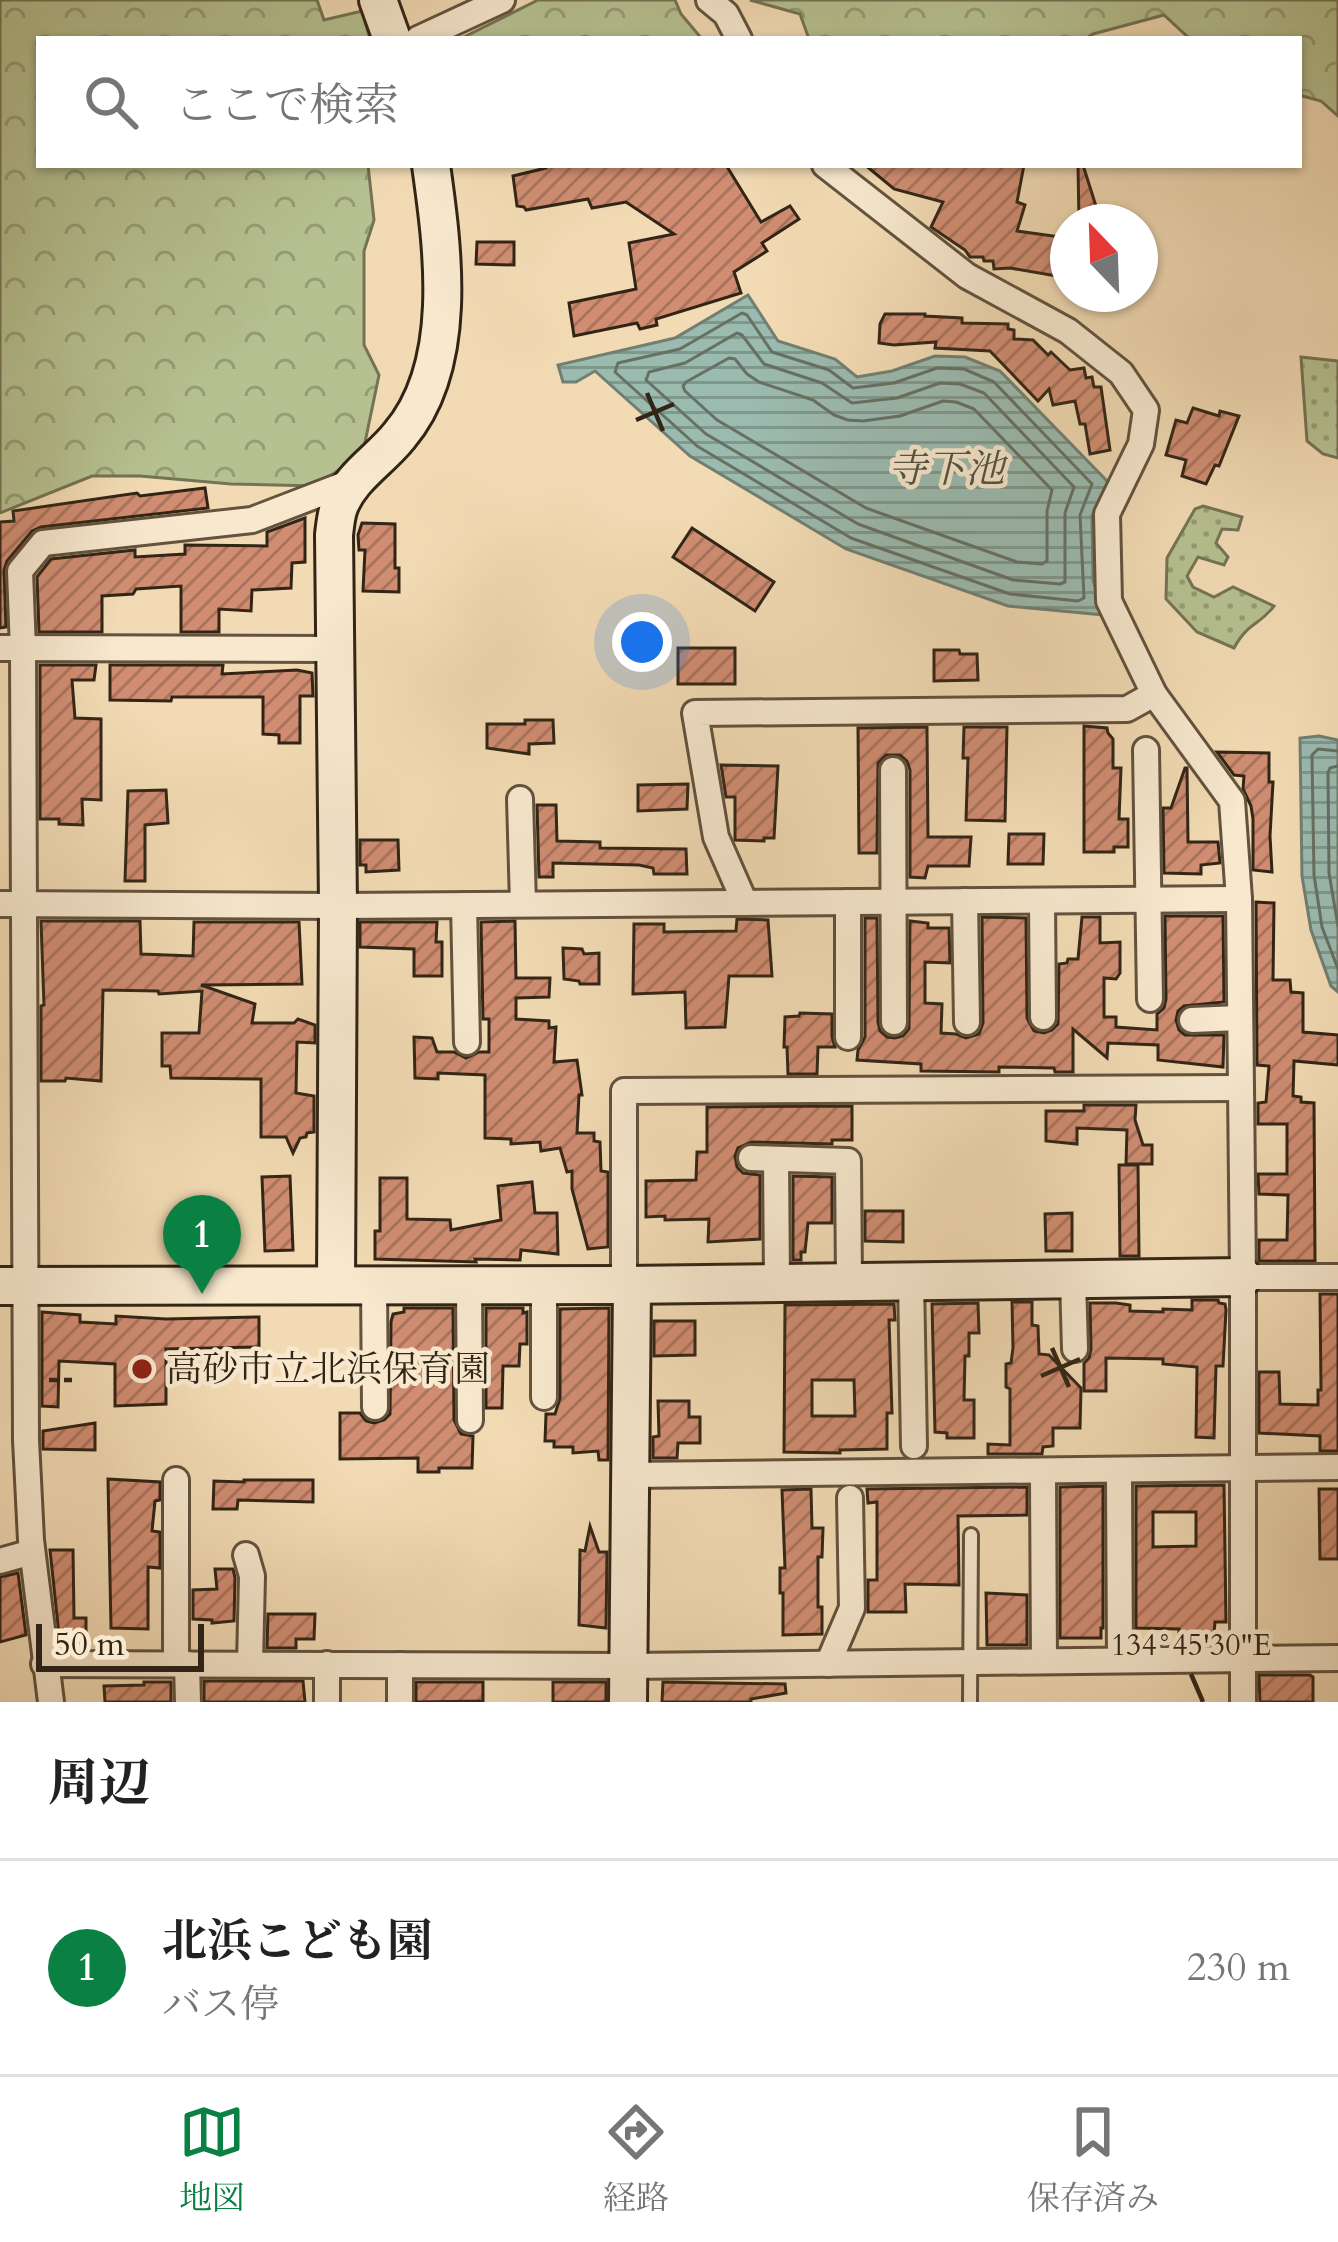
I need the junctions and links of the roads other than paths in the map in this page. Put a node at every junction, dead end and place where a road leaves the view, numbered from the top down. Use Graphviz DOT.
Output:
graph roads {
  1 [pos="378,0"];
  2 [pos="502,0"];
  3 [pos="709,0"];
  4 [pos="391,36"];
  5 [pos="424,36"];
  6 [pos="737,36"];
  7 [pos="431,168"];
  8 [pos="829,168"];
  9 [pos="356,480"];
  10 [pos="12,649"];
  11 [pos="334,649"];
  12 [pos="1154,694"];
  13 [pos="1147,750"];
  14 [pos="893,770"];
  15 [pos="520,799"];
  16 [pos="1239,899"];
  17 [pos="1148,900"];
  18 [pos="1042,901"];
  19 [pos="848,902"];
  20 [pos="894,902"];
  21 [pos="965,902"];
  22 [pos="745,903"];
  23 [pos="12,904"];
  24 [pos="523,904"];
  25 [pos="464,905"];
  26 [pos="338,906"];
  27 [pos="1150,999"];
  28 [pos="1043,1017"];
  29 [pos="1239,1018"];
  30 [pos="1192,1019"];
  31 [pos="894,1022"];
  32 [pos="968,1022"];
  33 [pos="848,1037"];
  34 [pos="468,1041"];
  35 [pos="1239,1088"];
  36 [pos="1244,1277"];
  37 [pos="1338,1277"];
  38 [pos="1073,1279"];
  39 [pos="849,1280"];
  40 [pos="911,1280"];
  41 [pos="777,1282"];
  42 [pos="336,1284"];
  43 [pos="374,1284"];
  44 [pos="469,1284"];
  45 [pos="544,1285"];
  46 [pos="628,1285"];
  47 [pos="13,1286"];
  48 [pos="1075,1349"];
  49 [pos="538,1383"];
  50 [pos="375,1407"];
  51 [pos="470,1420"];
  52 [pos="13,1439"];
  53 [pos="914,1446"];
  54 [pos="1338,1467"];
  55 [pos="1243,1470"];
  56 [pos="630,1475"];
  57 [pos="1043,1478"];
  58 [pos="1119,1479"];
  59 [pos="176,1480"];
  60 [pos="850,1498"];
  61 [pos="971,1535"];
  62 [pos="32,1552"];
  63 [pos="246,1556"];
  64 [pos="0,1561"];
  65 [pos="1338,1658"];
  66 [pos="1244,1659"];
  67 [pos="1120,1660"];
  68 [pos="1044,1661"];
  69 [pos="970,1662"];
  70 [pos="44,1664"];
  71 [pos="182,1664"];
  72 [pos="250,1664"];
  73 [pos="327,1664"];
  74 [pos="828,1664"];
  75 [pos="400,1665"];
  76 [pos="628,1684"];
  77 [pos="51,1702"];
  78 [pos="188,1702"];
  79 [pos="327,1702"];
  80 [pos="400,1702"];
  81 [pos="970,1702"];
  82 [pos="1244,1702"];
  1 -- 4 [label="street"];
  2 -- 5 [label="street"];
  3 -- 6 [label="street"];
  7 -- 9 [label="street"];
  8 -- 12 [label="street"];
  9 -- 10 [label="street"];
  9 -- 11 [label="street"];
  10 -- 11 [label="street"];
  10 -- 23 [label="street"];
  11 -- 26 [label="street"];
  12 -- 16 [label="street"];
  12 -- 22 [label="street"];
  13 -- 17 [label="street"];
  14 -- 20 [label="street"];
  15 -- 24 [label="street"];
  16 -- 17 [label="street"];
  16 -- 29 [label="street"];
  17 -- 18 [label="street"];
  17 -- 27 [label="street"];
  18 -- 21 [label="street"];
  18 -- 28 [label="street"];
  19 -- 20 [label="street"];
  19 -- 22 [label="street"];
  19 -- 33 [label="street"];
  20 -- 21 [label="street"];
  20 -- 31 [label="street"];
  21 -- 32 [label="street"];
  22 -- 24 [label="street"];
  23 -- 26 [label="street"];
  23 -- 47 [label="street"];
  24 -- 25 [label="street"];
  25 -- 26 [label="street"];
  25 -- 34 [label="street"];
  26 -- 42 [label="street"];
  29 -- 30 [label="street"];
  29 -- 35 [label="street"];
  35 -- 36 [label="street"];
  35 -- 46 [label="street"];
  36 -- 37 [label="street"];
  36 -- 38 [label="street"];
  36 -- 55 [label="street"];
  38 -- 40 [label="street"];
  38 -- 48 [label="street"];
  39 -- 40 [label="street"];
  39 -- 41 [label="street"];
  39 -- 41 [label="street"];
  40 -- 53 [label="street"];
  41 -- 46 [label="street"];
  42 -- 43 [label="street"];
  42 -- 47 [label="street"];
  43 -- 44 [label="street"];
  43 -- 50 [label="street"];
  44 -- 45 [label="street"];
  44 -- 51 [label="street"];
  45 -- 46 [label="street"];
  45 -- 49 [label="street"];
  46 -- 56 [label="street"];
  47 -- 52 [label="street"];
  52 -- 62 [label="street"];
  54 -- 55 [label="street"];
  55 -- 56 [label="street"];
  55 -- 66 [label="street"];
  56 -- 76 [label="street"];
  57 -- 68 [label="street"];
  58 -- 67 [label="street"];
  59 -- 71 [label="street"];
  60 -- 74 [label="street"];
  61 -- 69 [label="lane"];
  62 -- 64 [label="street"];
  62 -- 70 [label="street"];
  63 -- 72 [label="street"];
  65 -- 66 [label="street"];
  66 -- 67 [label="street"];
  66 -- 82 [label="street"];
  67 -- 68 [label="street"];
  68 -- 69 [label="street"];
  69 -- 74 [label="street"];
  69 -- 81 [label="lane"];
  70 -- 71 [label="street"];
  70 -- 77 [label="street"];
  71 -- 72 [label="street"];
  71 -- 78 [label="street"];
  72 -- 73 [label="street"];
  73 -- 75 [label="street"];
  73 -- 79 [label="street"];
  74 -- 76 [label="street"];
  75 -- 76 [label="street"];
  75 -- 80 [label="street"];
}
